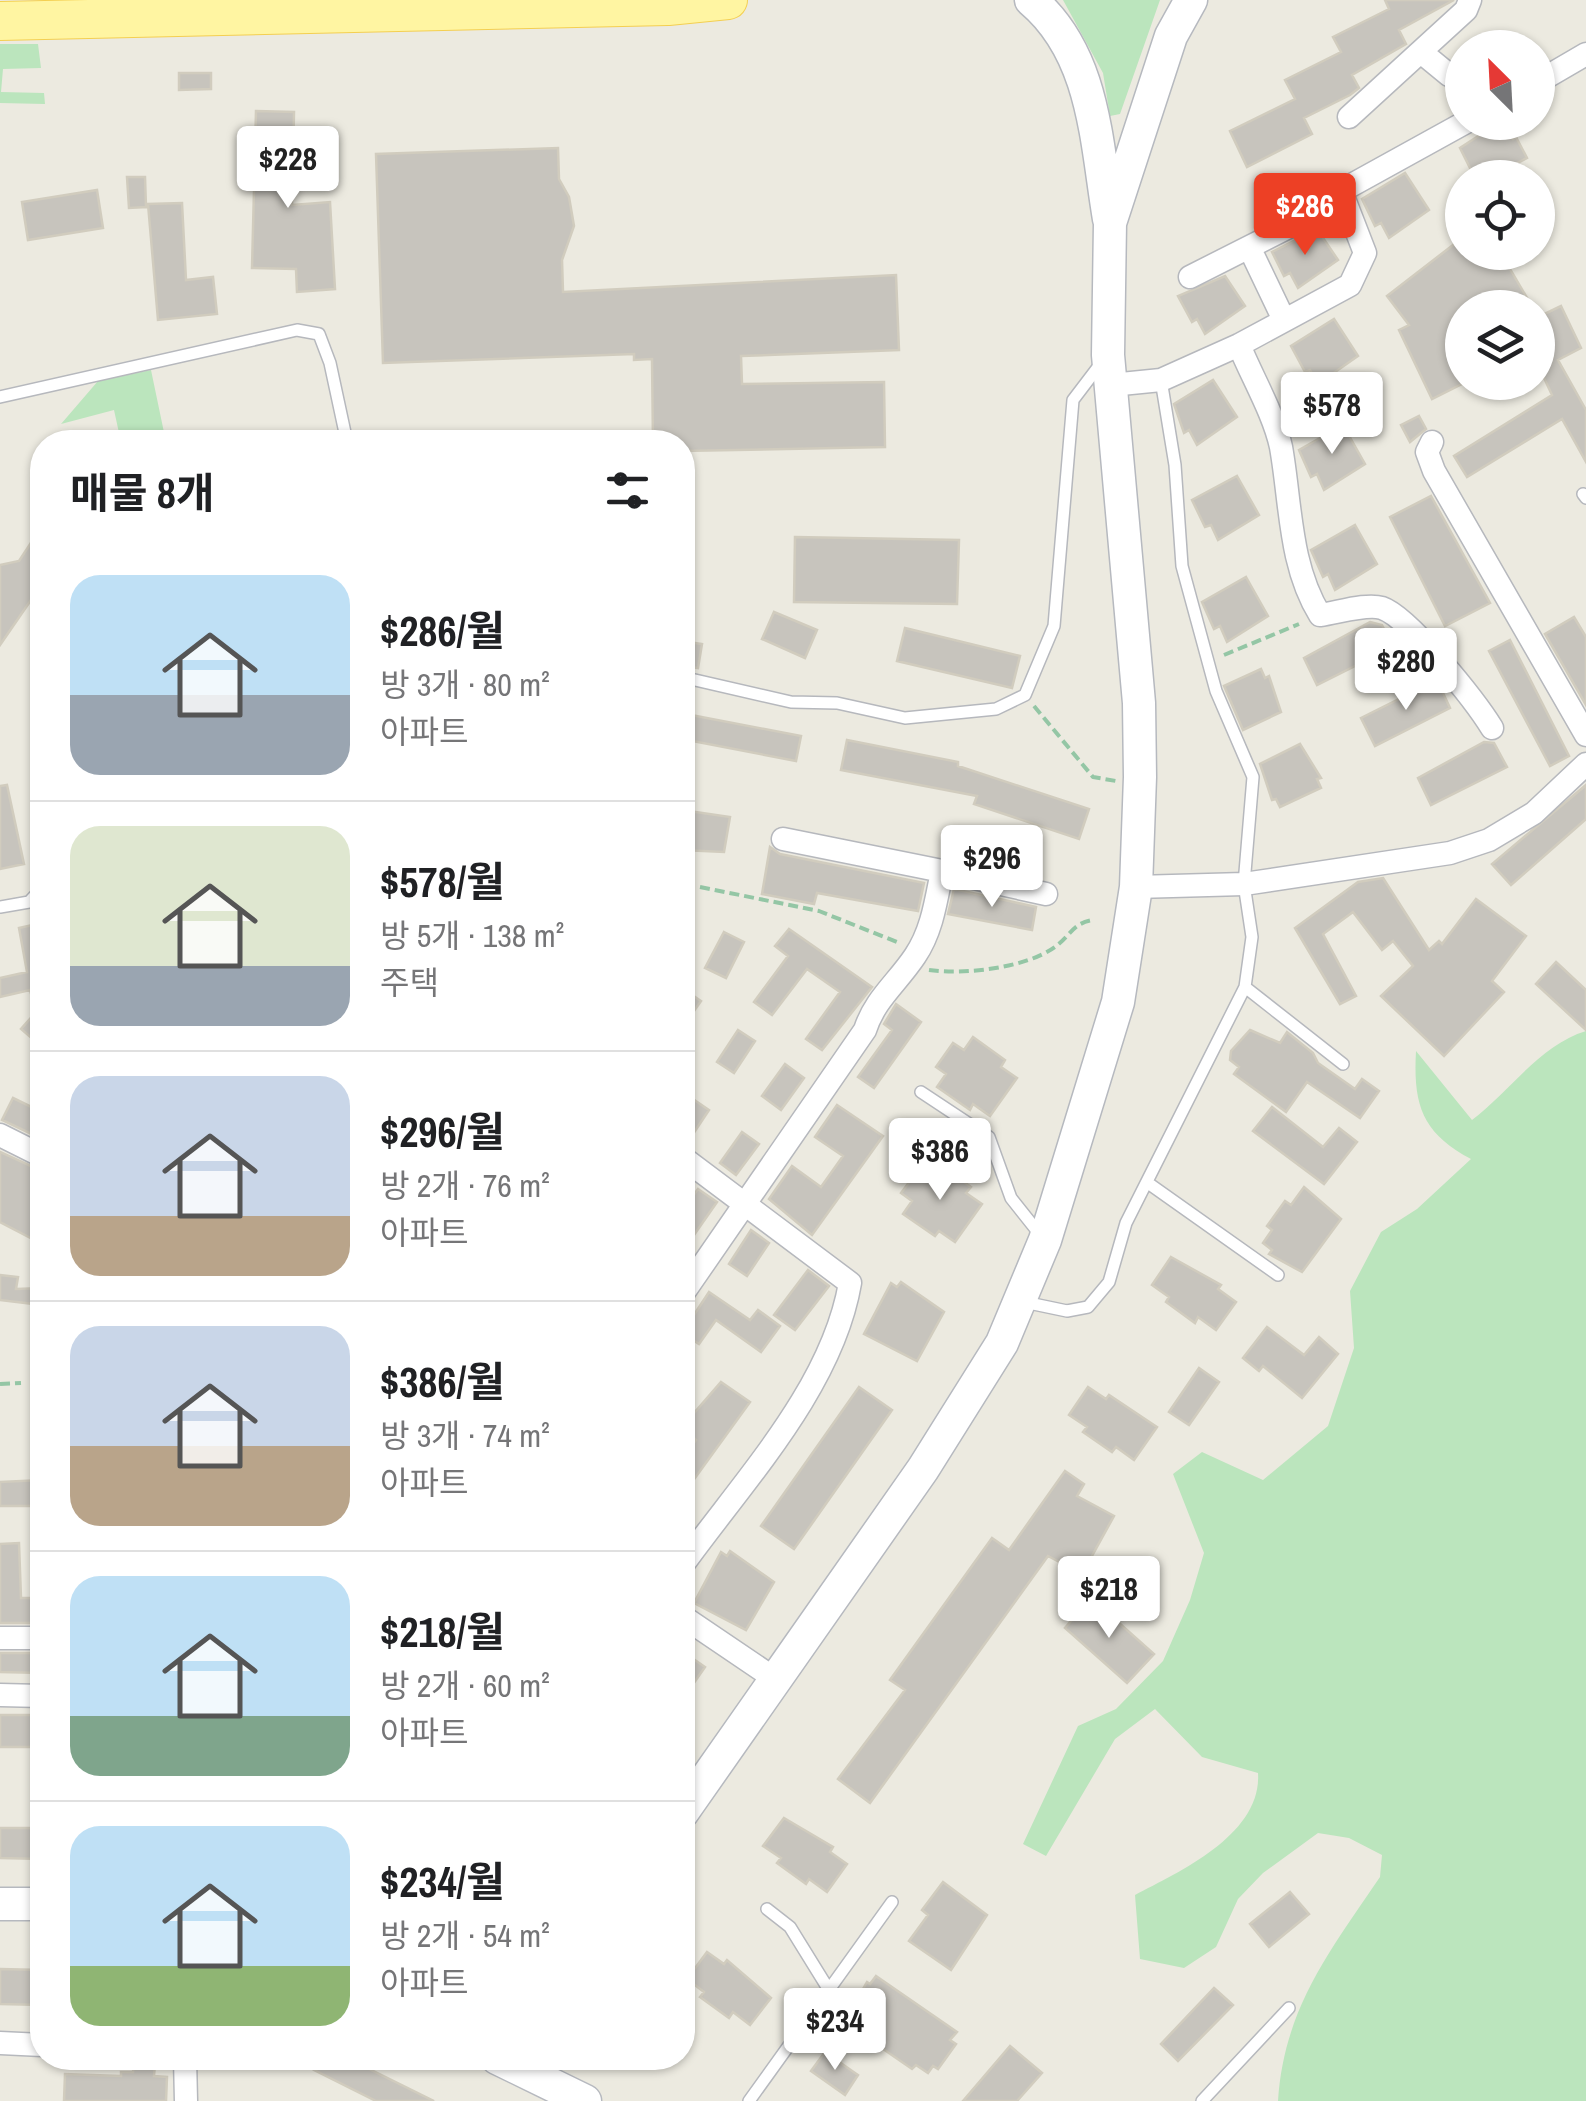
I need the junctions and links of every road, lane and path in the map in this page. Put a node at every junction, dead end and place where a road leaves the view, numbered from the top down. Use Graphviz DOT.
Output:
graph roads {
  1 [pos="728,0"];
  2 [pos="1031,0"];
  3 [pos="1191,0"];
  4 [pos="1470,0"];
  5 [pos="151,9"];
  6 [pos="0,21"];
  7 [pos="1422,52"];
  8 [pos="1586,54"];
  9 [pos="1445,72"];
  10 [pos="1555,72"];
  11 [pos="1349,118"];
  12 [pos="1445,134"];
  13 [pos="1344,199"];
  14 [pos="1110,223"];
  15 [pos="1250,249"];
  16 [pos="1190,277"];
  17 [pos="1284,320"];
  18 [pos="1239,346"];
  19 [pos="1110,370"];
  20 [pos="1161,380"];
  21 [pos="0,397"];
  22 [pos="344,430"];
  23 [pos="1432,442"];
  24 [pos="1320,615"];
  25 [pos="1210,660"];
  26 [pos="695,679"];
  27 [pos="1025,695"];
  28 [pos="1492,728"];
  29 [pos="1586,735"];
  30 [pos="1586,764"];
  31 [pos="1140,777"];
  32 [pos="783,838"];
  33 [pos="942,872"];
  34 [pos="1244,884"];
  35 [pos="1136,887"];
  36 [pos="1046,894"];
  37 [pos="30,901"];
  38 [pos="0,907"];
  39 [pos="1245,988"];
  40 [pos="1343,1064"];
  41 [pos="922,1092"];
  42 [pos="0,1135"];
  43 [pos="30,1150"];
  44 [pos="695,1167"];
  45 [pos="1148,1183"];
  46 [pos="744,1206"];
  47 [pos="1044,1240"];
  48 [pos="1278,1275"];
  49 [pos="695,1276"];
  50 [pos="1020,1301"];
  51 [pos="21,1383"];
  52 [pos="0,1384"];
  53 [pos="695,1548"];
  54 [pos="695,1625"];
  55 [pos="0,1638"];
  56 [pos="30,1638"];
  57 [pos="778,1681"];
  58 [pos="0,1696"];
  59 [pos="30,1696"];
  60 [pos="695,1794"];
  61 [pos="892,1902"];
  62 [pos="0,1904"];
  63 [pos="30,1904"];
  64 [pos="766,1909"];
  65 [pos="829,1990"];
  66 [pos="1289,2008"];
  67 [pos="0,2043"];
  68 [pos="30,2044"];
  69 [pos="185,2070"];
  70 [pos="521,2070"];
  71 [pos="556,2070"];
  72 [pos="574,2096"];
  73 [pos="186,2101"];
  74 [pos="748,2101"];
  75 [pos="1202,2101"];
  1 -- 5 [label="main road"];
  2 -- 14 [label="main road"];
  3 -- 14 [label="main road"];
  4 -- 7 [label="street"];
  5 -- 6 [label="main road"];
  7 -- 9 [label="street"];
  7 -- 11 [label="street"];
  8 -- 10 [label="street"];
  12 -- 13 [label="street"];
  13 -- 15 [label="street"];
  13 -- 17 [label="street"];
  14 -- 19 [label="main road"];
  15 -- 16 [label="street"];
  15 -- 17 [label="street"];
  17 -- 18 [label="street"];
  18 -- 20 [label="street"];
  18 -- 24 [label="street"];
  19 -- 20 [label="street"];
  19 -- 27 [label="lane"];
  19 -- 31 [label="main road"];
  20 -- 25 [label="lane"];
  21 -- 22 [label="lane"];
  23 -- 29 [label="street"];
  24 -- 25 [label="path"];
  24 -- 28 [label="street"];
  25 -- 34 [label="lane"];
  26 -- 27 [label="lane"];
  27 -- 31 [label="path"];
  30 -- 34 [label="street"];
  31 -- 35 [label="main road"];
  32 -- 33 [label="street"];
  33 -- 36 [label="street"];
  33 -- 46 [label="street"];
  34 -- 35 [label="street"];
  34 -- 39 [label="lane"];
  35 -- 47 [label="main road"];
  37 -- 38 [label="lane"];
  39 -- 40 [label="lane"];
  39 -- 45 [label="lane"];
  41 -- 47 [label="lane"];
  42 -- 43 [label="street"];
  44 -- 46 [label="street"];
  45 -- 48 [label="lane"];
  45 -- 50 [label="lane"];
  46 -- 49 [label="street"];
  46 -- 53 [label="street"];
  47 -- 50 [label="main road"];
  50 -- 57 [label="main road"];
  51 -- 52 [label="path"];
  54 -- 57 [label="street"];
  55 -- 56 [label="street"];
  57 -- 60 [label="main road"];
  58 -- 59 [label="street"];
  61 -- 65 [label="lane"];
  62 -- 63 [label="main road"];
  64 -- 65 [label="lane"];
  65 -- 74 [label="lane"];
  66 -- 75 [label="lane"];
  67 -- 68 [label="street"];
  69 -- 73 [label="street"];
  70 -- 72 [label="main road"];
  71 -- 72 [label="main road"];
}
